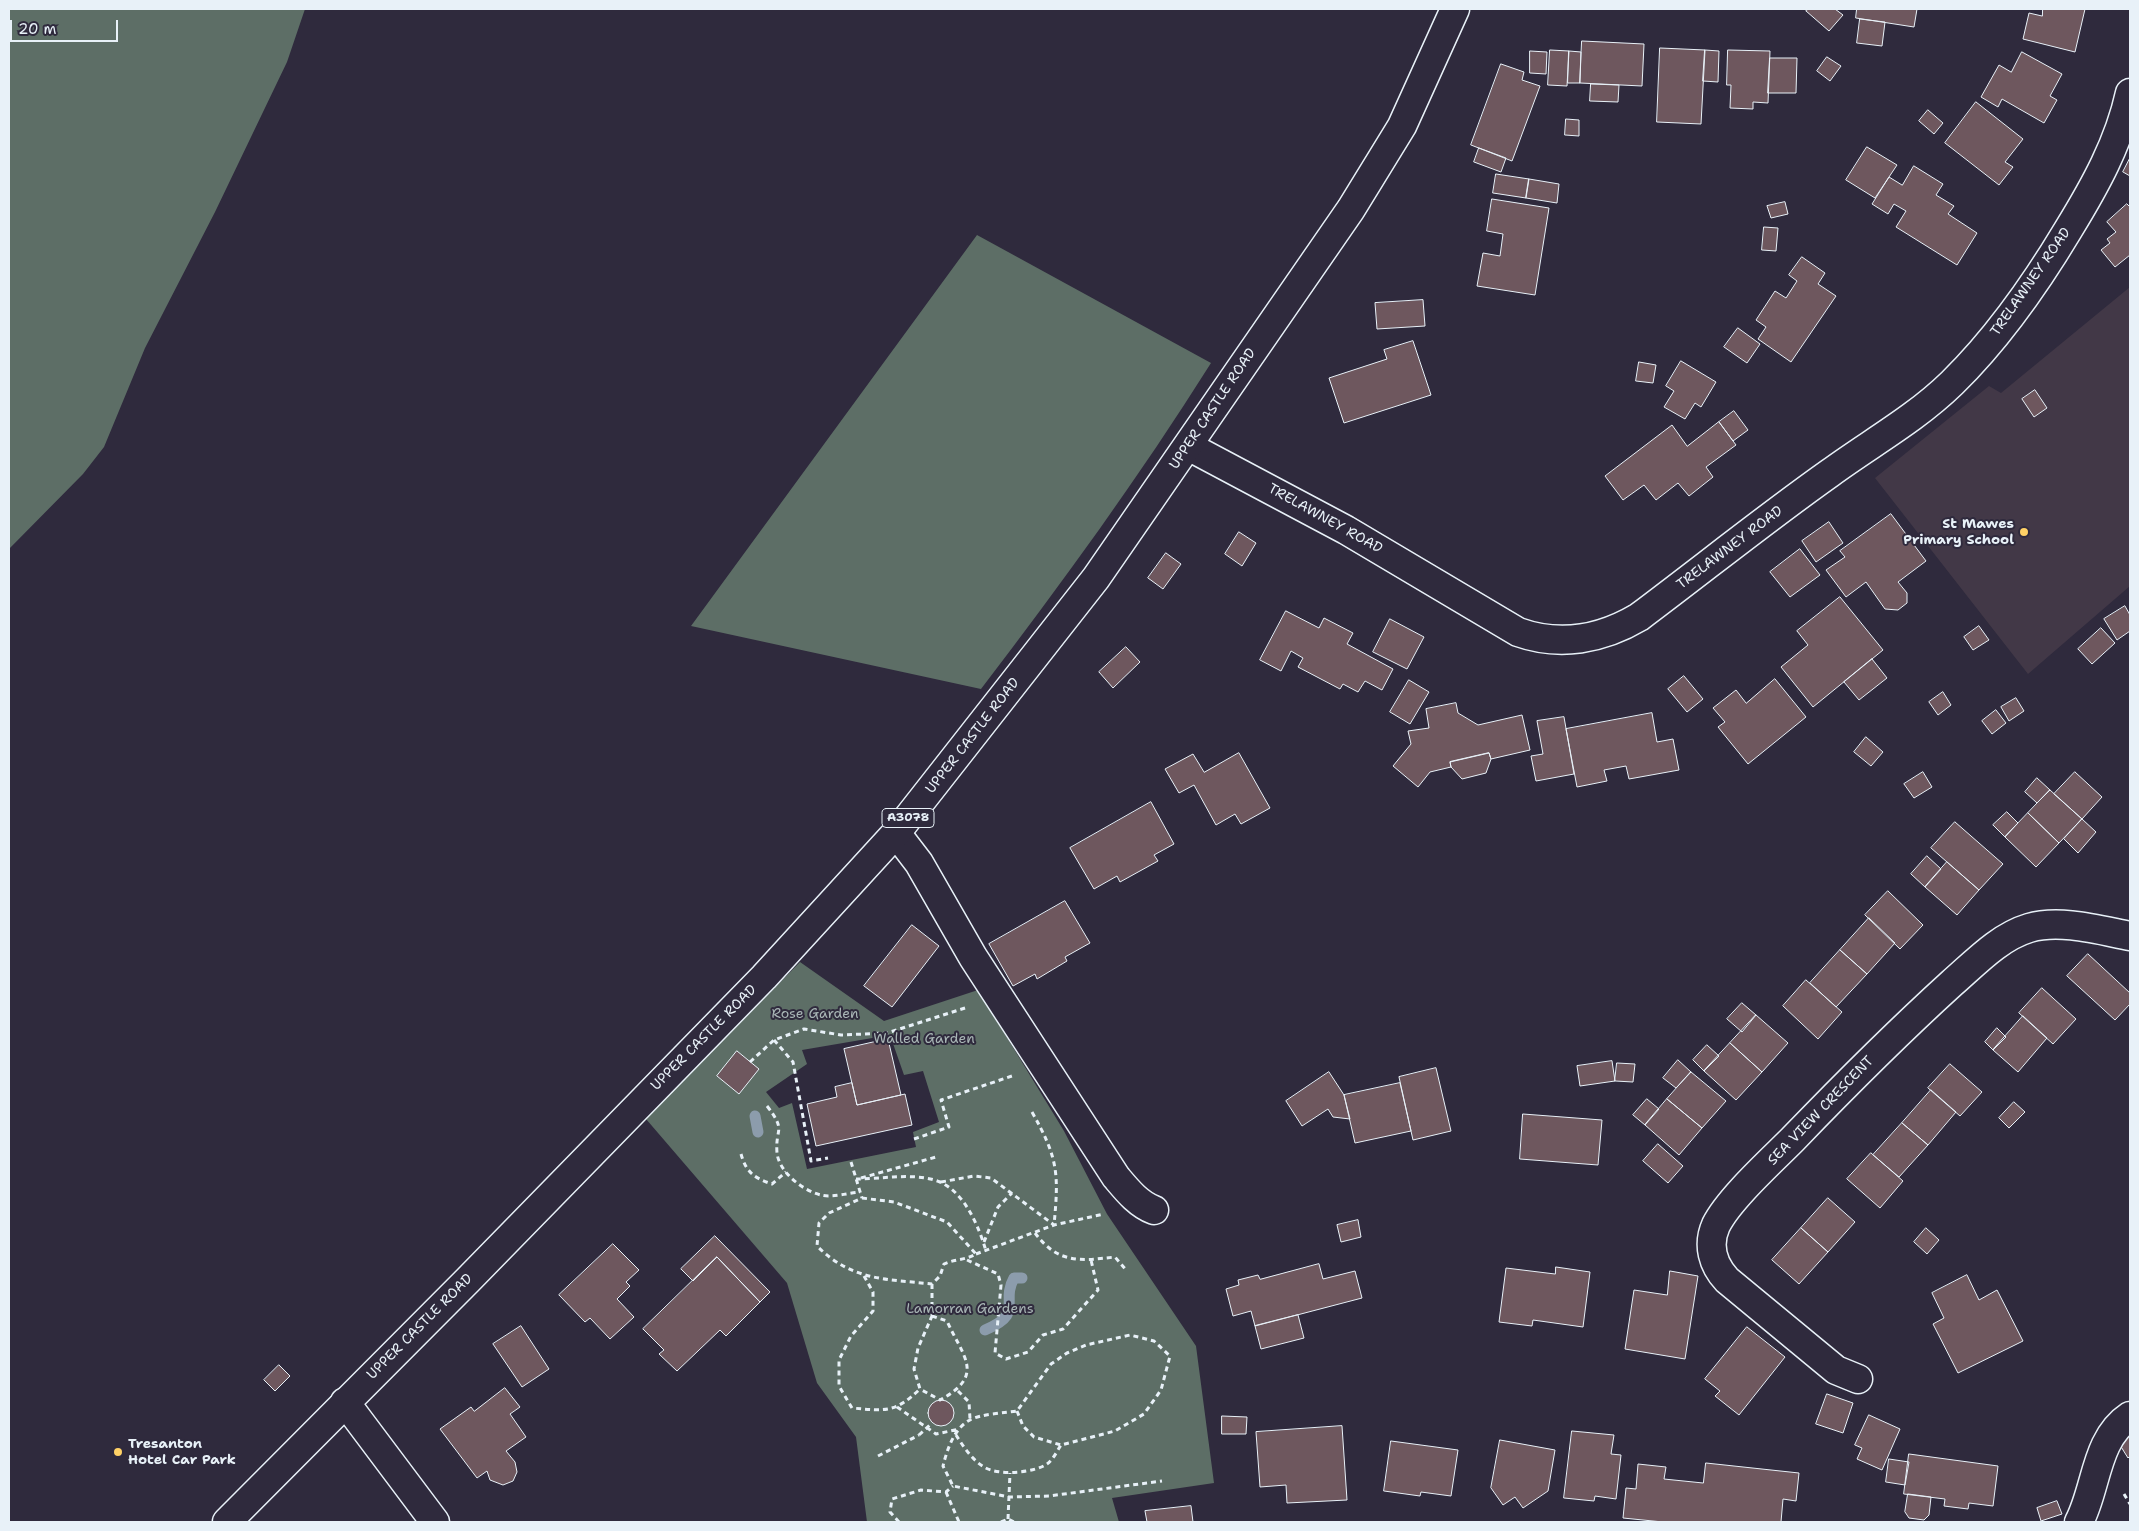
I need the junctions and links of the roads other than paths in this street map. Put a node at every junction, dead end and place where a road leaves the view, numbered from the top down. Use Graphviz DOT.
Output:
graph roads {
  1 [pos="1455,9"];
  2 [pos="2130,93"];
  3 [pos="1188,446"];
  4 [pos="896,833"];
  5 [pos="2130,936"];
  6 [pos="1154,1210"];
  7 [pos="1858,1379"];
  8 [pos="345,1402"];
  9 [pos="2129,1416"];
  10 [pos="227,1522"];
  11 [pos="435,1522"];
  12 [pos="2079,1522"];
  1 -- 3 [label="street, UPPER CASTLE ROAD / A3078"];
  2 -- 3 [label="street, TRELAWNEY ROAD"];
  3 -- 4 [label="street, UPPER CASTLE ROAD / A3078"];
  4 -- 6 [label="street"];
  4 -- 8 [label="street, UPPER CASTLE ROAD / A3078"];
  5 -- 7 [label="street, SEA VIEW CRESCENT"];
  8 -- 10 [label="street, UPPER CASTLE ROAD / A3078"];
  8 -- 11 [label="street"];
  9 -- 12 [label="street"];
}
